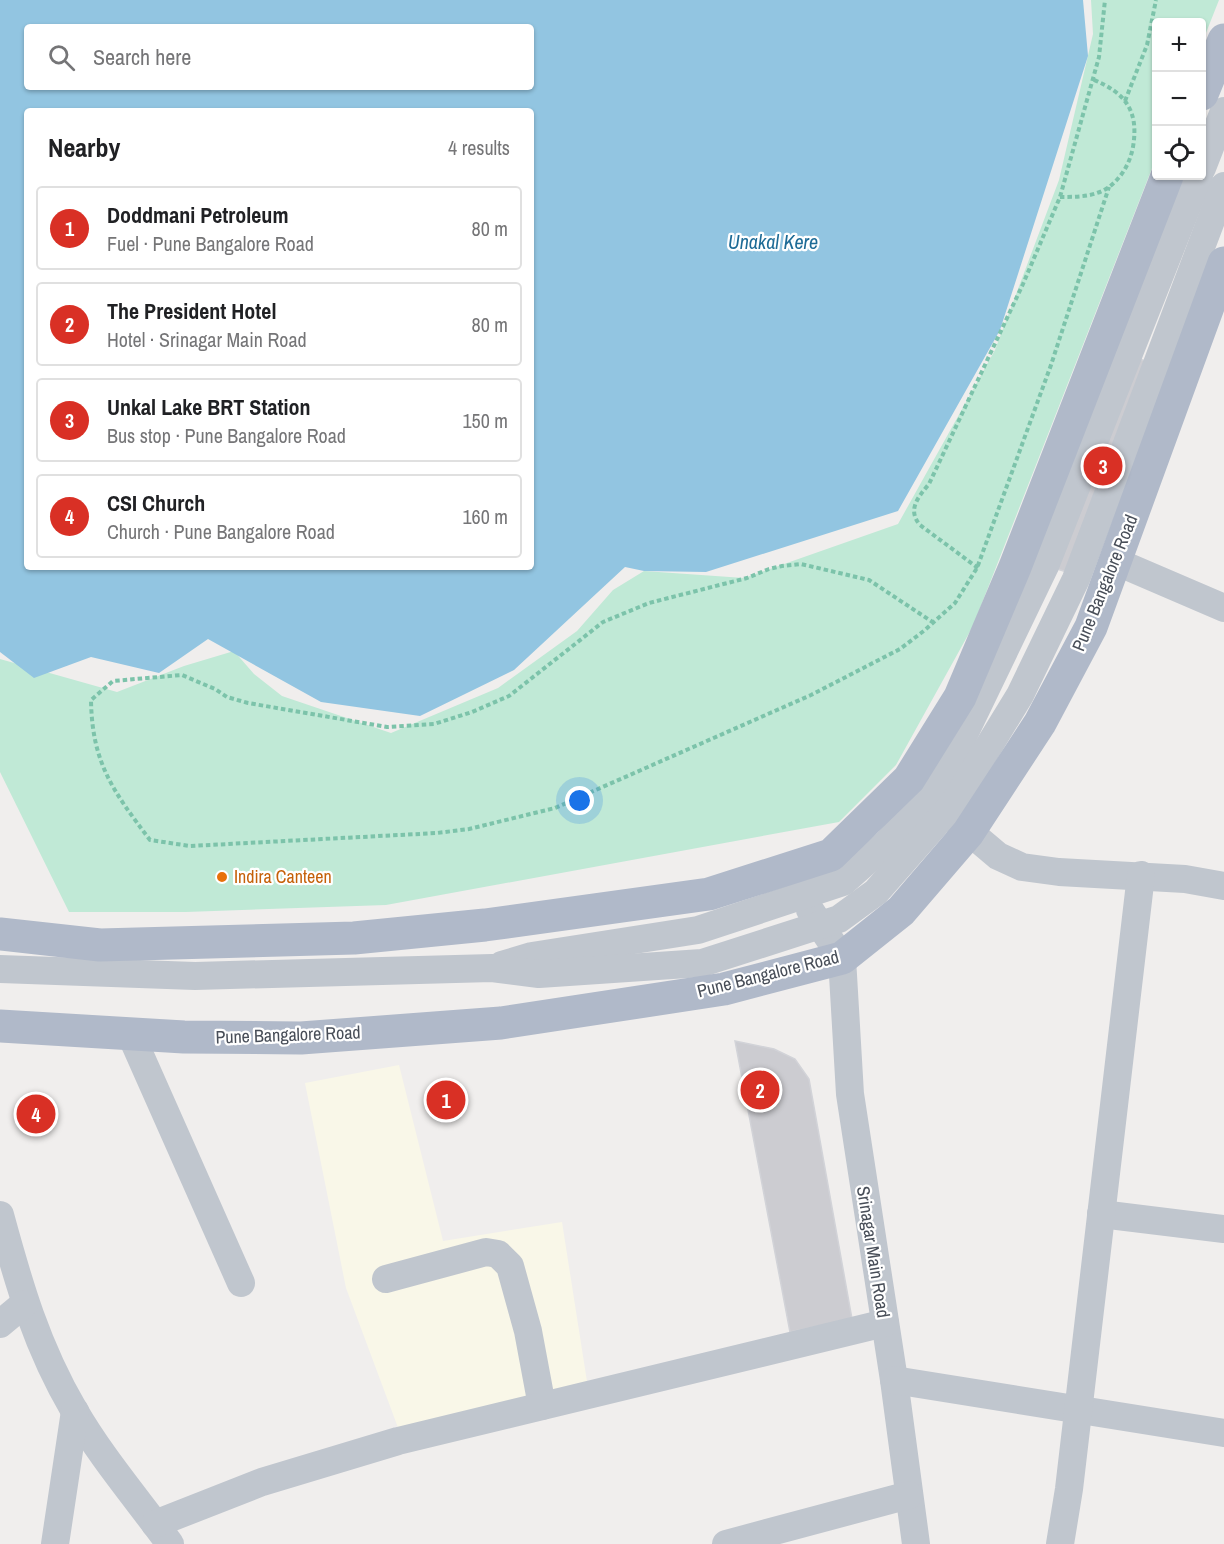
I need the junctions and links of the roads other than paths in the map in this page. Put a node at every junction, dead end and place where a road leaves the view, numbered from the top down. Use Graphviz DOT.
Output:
graph roads {
  1 [pos="1224,40"];
  2 [pos="1206,83"];
  3 [pos="1224,111"];
  4 [pos="1206,158"];
  5 [pos="1165,180"];
  6 [pos="1197,180"];
  7 [pos="1224,186"];
  8 [pos="1224,263"];
  9 [pos="1117,562"];
  10 [pos="1224,608"];
  11 [pos="939,804"];
  12 [pos="1141,875"];
  13 [pos="793,882"];
  14 [pos="1224,886"];
  15 [pos="820,925"];
  16 [pos="0,934"];
  17 [pos="842,958"];
  18 [pos="492,968"];
  19 [pos="0,969"];
  20 [pos="0,1026"];
  21 [pos="131,1035"];
  22 [pos="1101,1214"];
  23 [pos="0,1215"];
  24 [pos="1224,1229"];
  25 [pos="386,1279"];
  26 [pos="241,1283"];
  27 [pos="24,1304"];
  28 [pos="885,1323"];
  29 [pos="0,1324"];
  30 [pos="894,1380"];
  31 [pos="542,1406"];
  32 [pos="1078,1410"];
  33 [pos="75,1411"];
  34 [pos="1224,1433"];
  35 [pos="909,1495"];
  36 [pos="162,1534"];
  37 [pos="55,1544"];
  38 [pos="726,1544"];
  39 [pos="916,1544"];
  40 [pos="1060,1544"];
  1 -- 2 [label="main road"];
  3 -- 4 [label="street"];
  5 -- 11 [label="main road, Pune Bangalore Road"];
  6 -- 11 [label="street"];
  7 -- 11 [label="street"];
  8 -- 9 [label="main road, Pune Bangalore Road"];
  9 -- 10 [label="street"];
  9 -- 11 [label="main road, Pune Bangalore Road"];
  11 -- 12 [label="street"];
  11 -- 13 [label="main road, Pune Bangalore Road"];
  11 -- 15 [label="street"];
  11 -- 17 [label="main road, Pune Bangalore Road"];
  12 -- 14 [label="street"];
  12 -- 22 [label="street"];
  13 -- 15 [label="street"];
  13 -- 16 [label="main road, Pune Bangalore Road"];
  13 -- 18 [label="street"];
  15 -- 17 [label="street"];
  15 -- 18 [label="street"];
  17 -- 21 [label="main road, Pune Bangalore Road"];
  17 -- 28 [label="street, Srinagar Main Road"];
  18 -- 19 [label="street"];
  20 -- 21 [label="main road, Pune Bangalore Road"];
  21 -- 26 [label="street"];
  22 -- 24 [label="street"];
  22 -- 32 [label="street"];
  23 -- 27 [label="street"];
  25 -- 31 [label="street"];
  27 -- 29 [label="street"];
  27 -- 33 [label="street"];
  28 -- 30 [label="street, Srinagar Main Road"];
  28 -- 31 [label="street"];
  30 -- 32 [label="street"];
  30 -- 35 [label="street, Srinagar Main Road"];
  31 -- 36 [label="street"];
  32 -- 34 [label="street"];
  32 -- 40 [label="street"];
  33 -- 36 [label="street"];
  33 -- 37 [label="street"];
  35 -- 38 [label="street"];
  35 -- 39 [label="street, Srinagar Main Road"];
}
